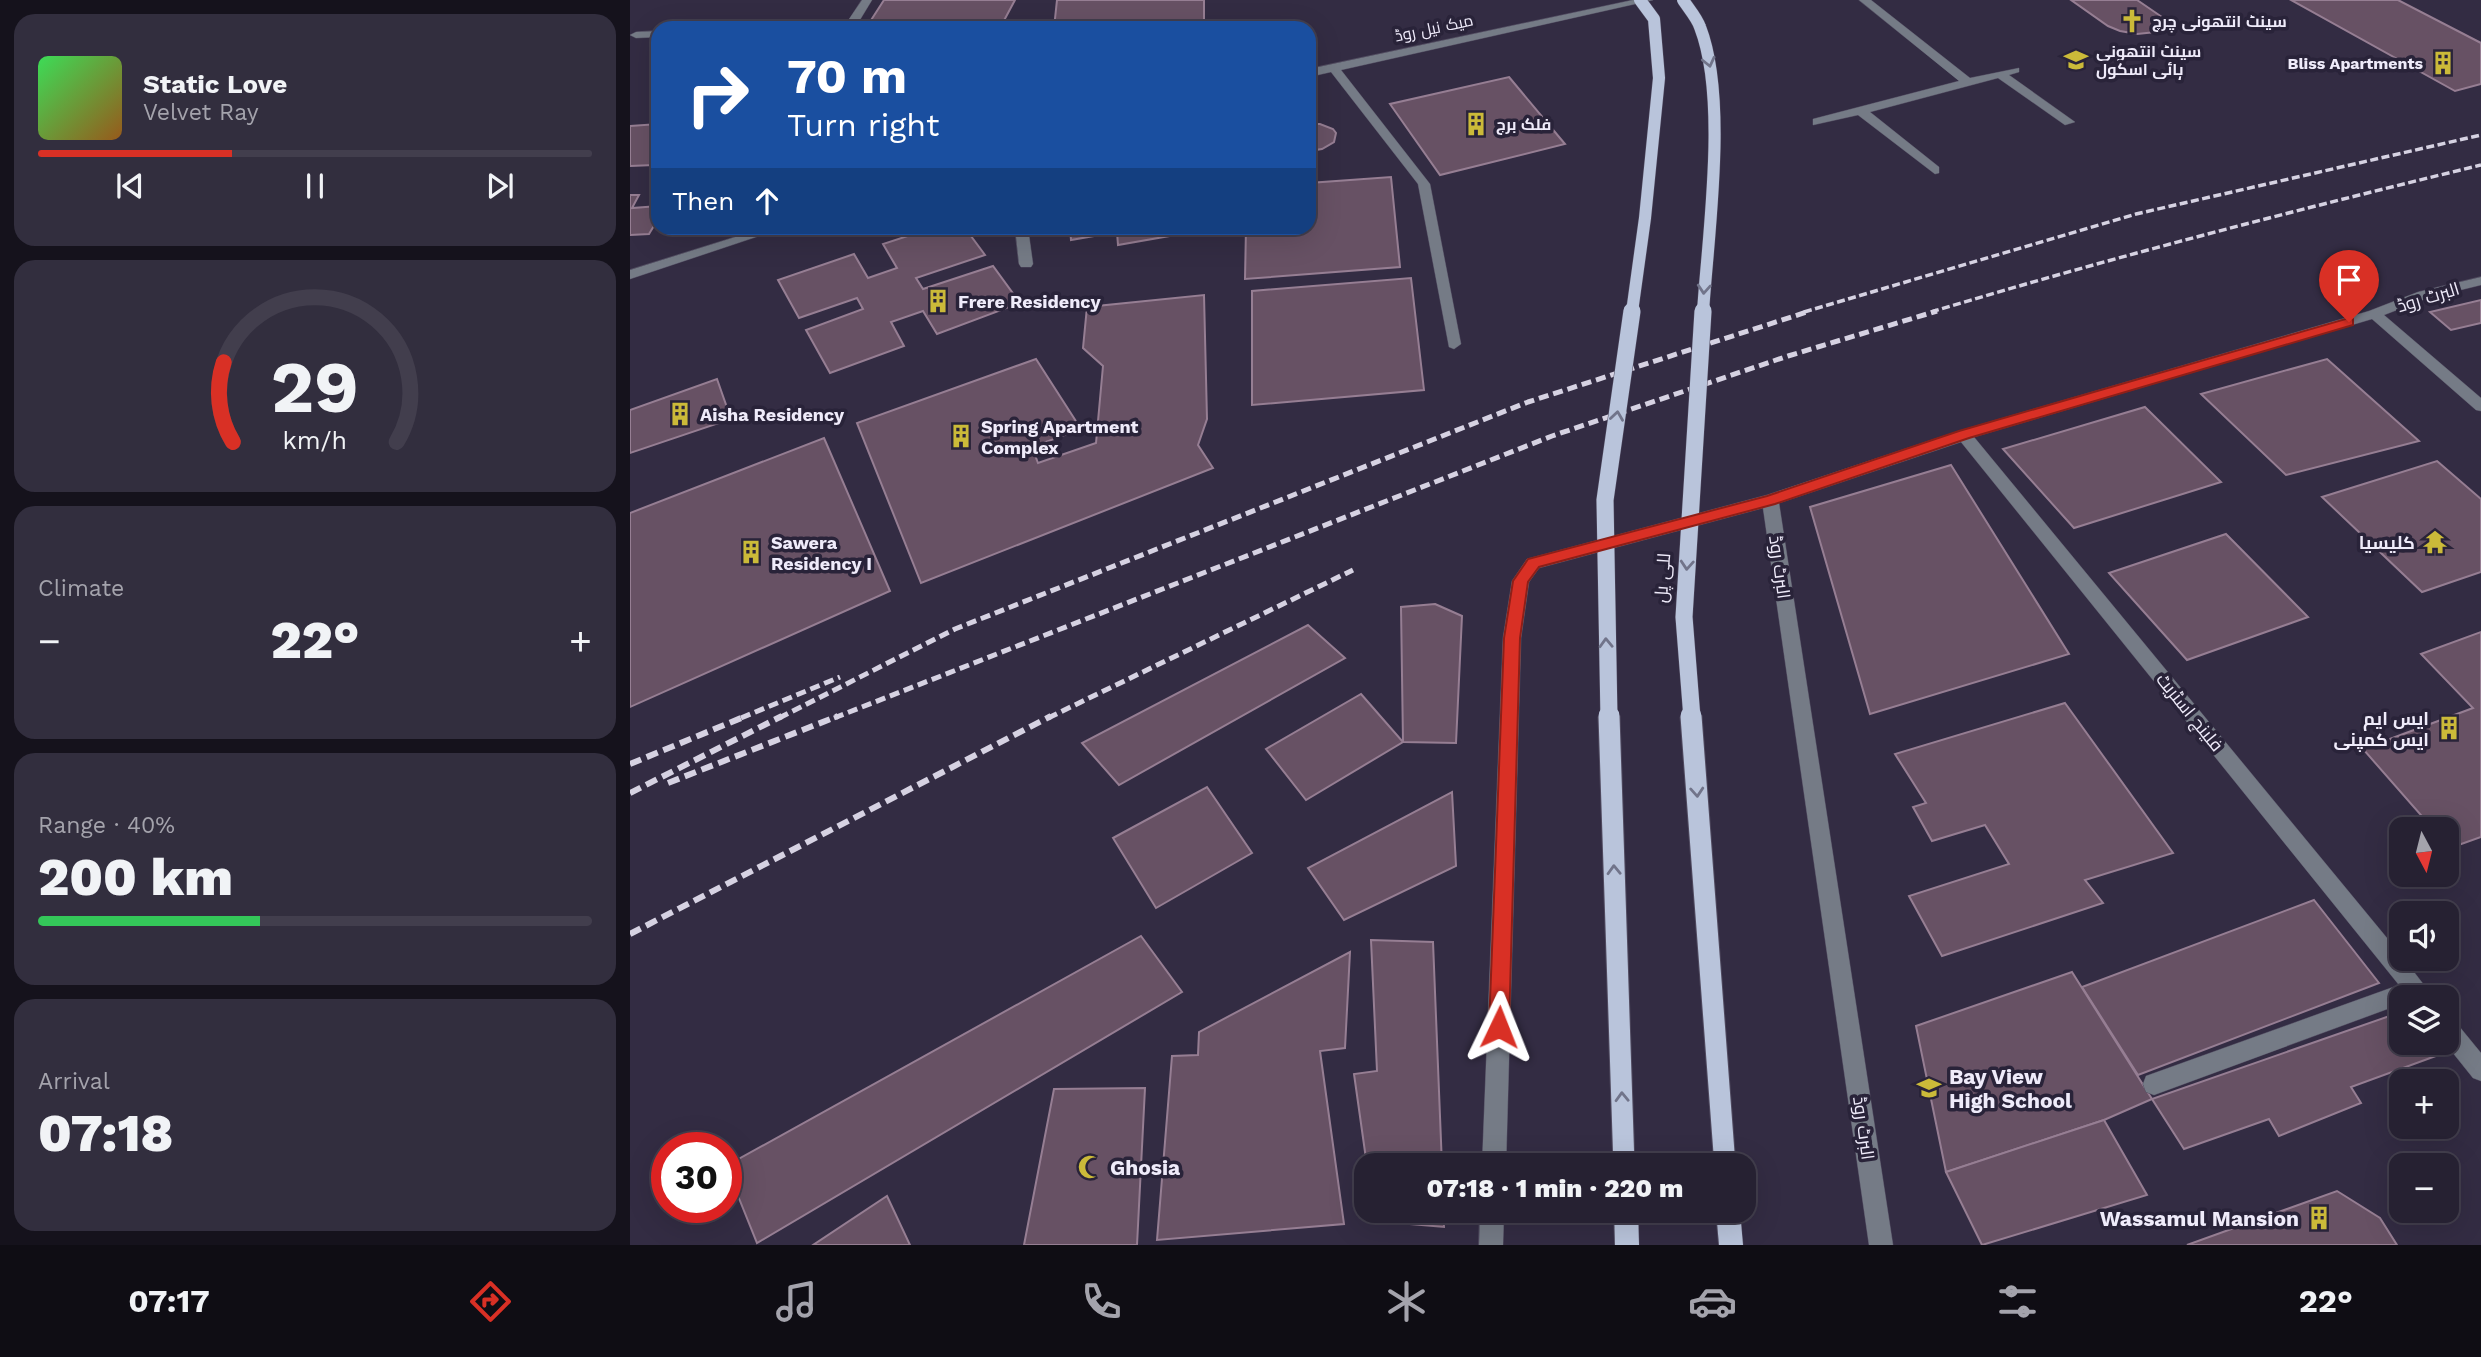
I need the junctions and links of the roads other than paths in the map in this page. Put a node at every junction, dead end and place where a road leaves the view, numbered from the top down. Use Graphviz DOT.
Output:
graph roads {
  1 [pos="867,0"];
  2 [pos="1595,0"];
  3 [pos="1640,0"];
  4 [pos="1648,0"];
  5 [pos="1683,0"];
  6 [pos="1864,0"];
  7 [pos="1605,9"];
  8 [pos="854,21"];
  9 [pos="651,35"];
  10 [pos="636,36"];
  11 [pos="1334,68"];
  12 [pos="2015,70"];
  13 [pos="1316,72"];
  14 [pos="2000,74"];
  15 [pos="1968,82"];
  16 [pos="1861,111"];
  17 [pos="1817,122"];
  18 [pos="2069,122"];
  19 [pos="1935,170"];
  20 [pos="717,235"];
  21 [pos="753,235"];
  22 [pos="1022,235"];
  23 [pos="708,249"];
  24 [pos="1026,264"];
  25 [pos="630,275"];
  26 [pos="2481,281"];
  27 [pos="2374,314"];
  28 [pos="1454,344"];
  29 [pos="2481,406"];
  30 [pos="1964,435"];
  31 [pos="1770,500"];
  32 [pos="2412,985"];
  33 [pos="2389,1003"];
  34 [pos="2459,1043"];
  35 [pos="2481,1070"];
  36 [pos="2154,1084"];
  37 [pos="1494,1153"];
  38 [pos="1624,1153"];
  39 [pos="1724,1153"];
  40 [pos="1492,1223"];
  41 [pos="1626,1223"];
  42 [pos="1729,1223"];
  43 [pos="1491,1245"];
  44 [pos="1627,1245"];
  45 [pos="1731,1245"];
  46 [pos="1881,1245"];
  1 -- 8 [label="street"];
  2 -- 7 [label="street"];
  38 -- 3 [label="main road, one-way, bridge"];
  4 -- 7 [label="street, میک نیل روڈ"];
  5 -- 39 [label="main road, للی پل, one-way, bridge"];
  6 -- 15 [label="street"];
  7 -- 11 [label="street, میک نیل روڈ"];
  9 -- 10 [label="street"];
  11 -- 13 [label="street, میک نیل روڈ"];
  11 -- 28 [label="street"];
  12 -- 14 [label="street"];
  14 -- 15 [label="street"];
  14 -- 18 [label="street"];
  15 -- 16 [label="street"];
  16 -- 17 [label="street"];
  16 -- 19 [label="street"];
  20 -- 23 [label="street"];
  21 -- 23 [label="street"];
  22 -- 24 [label="street"];
  23 -- 25 [label="street"];
  26 -- 27 [label="street, البرٹ روڈ"];
  27 -- 29 [label="street"];
  27 -- 30 [label="street, البرٹ روڈ"];
  30 -- 31 [label="street, البرٹ روڈ"];
  30 -- 32 [label="street, فلینچ اسٹریٹ"];
  31 -- 37 [label="street"];
  31 -- 46 [label="street, البرٹ روڈ"];
  33 -- 36 [label="street, فلینچ اسٹریٹ"];
  34 -- 35 [label="street"];
  40 -- 43 [label="street"];
  41 -- 44 [label="main road"];
  42 -- 45 [label="main road"];
}
